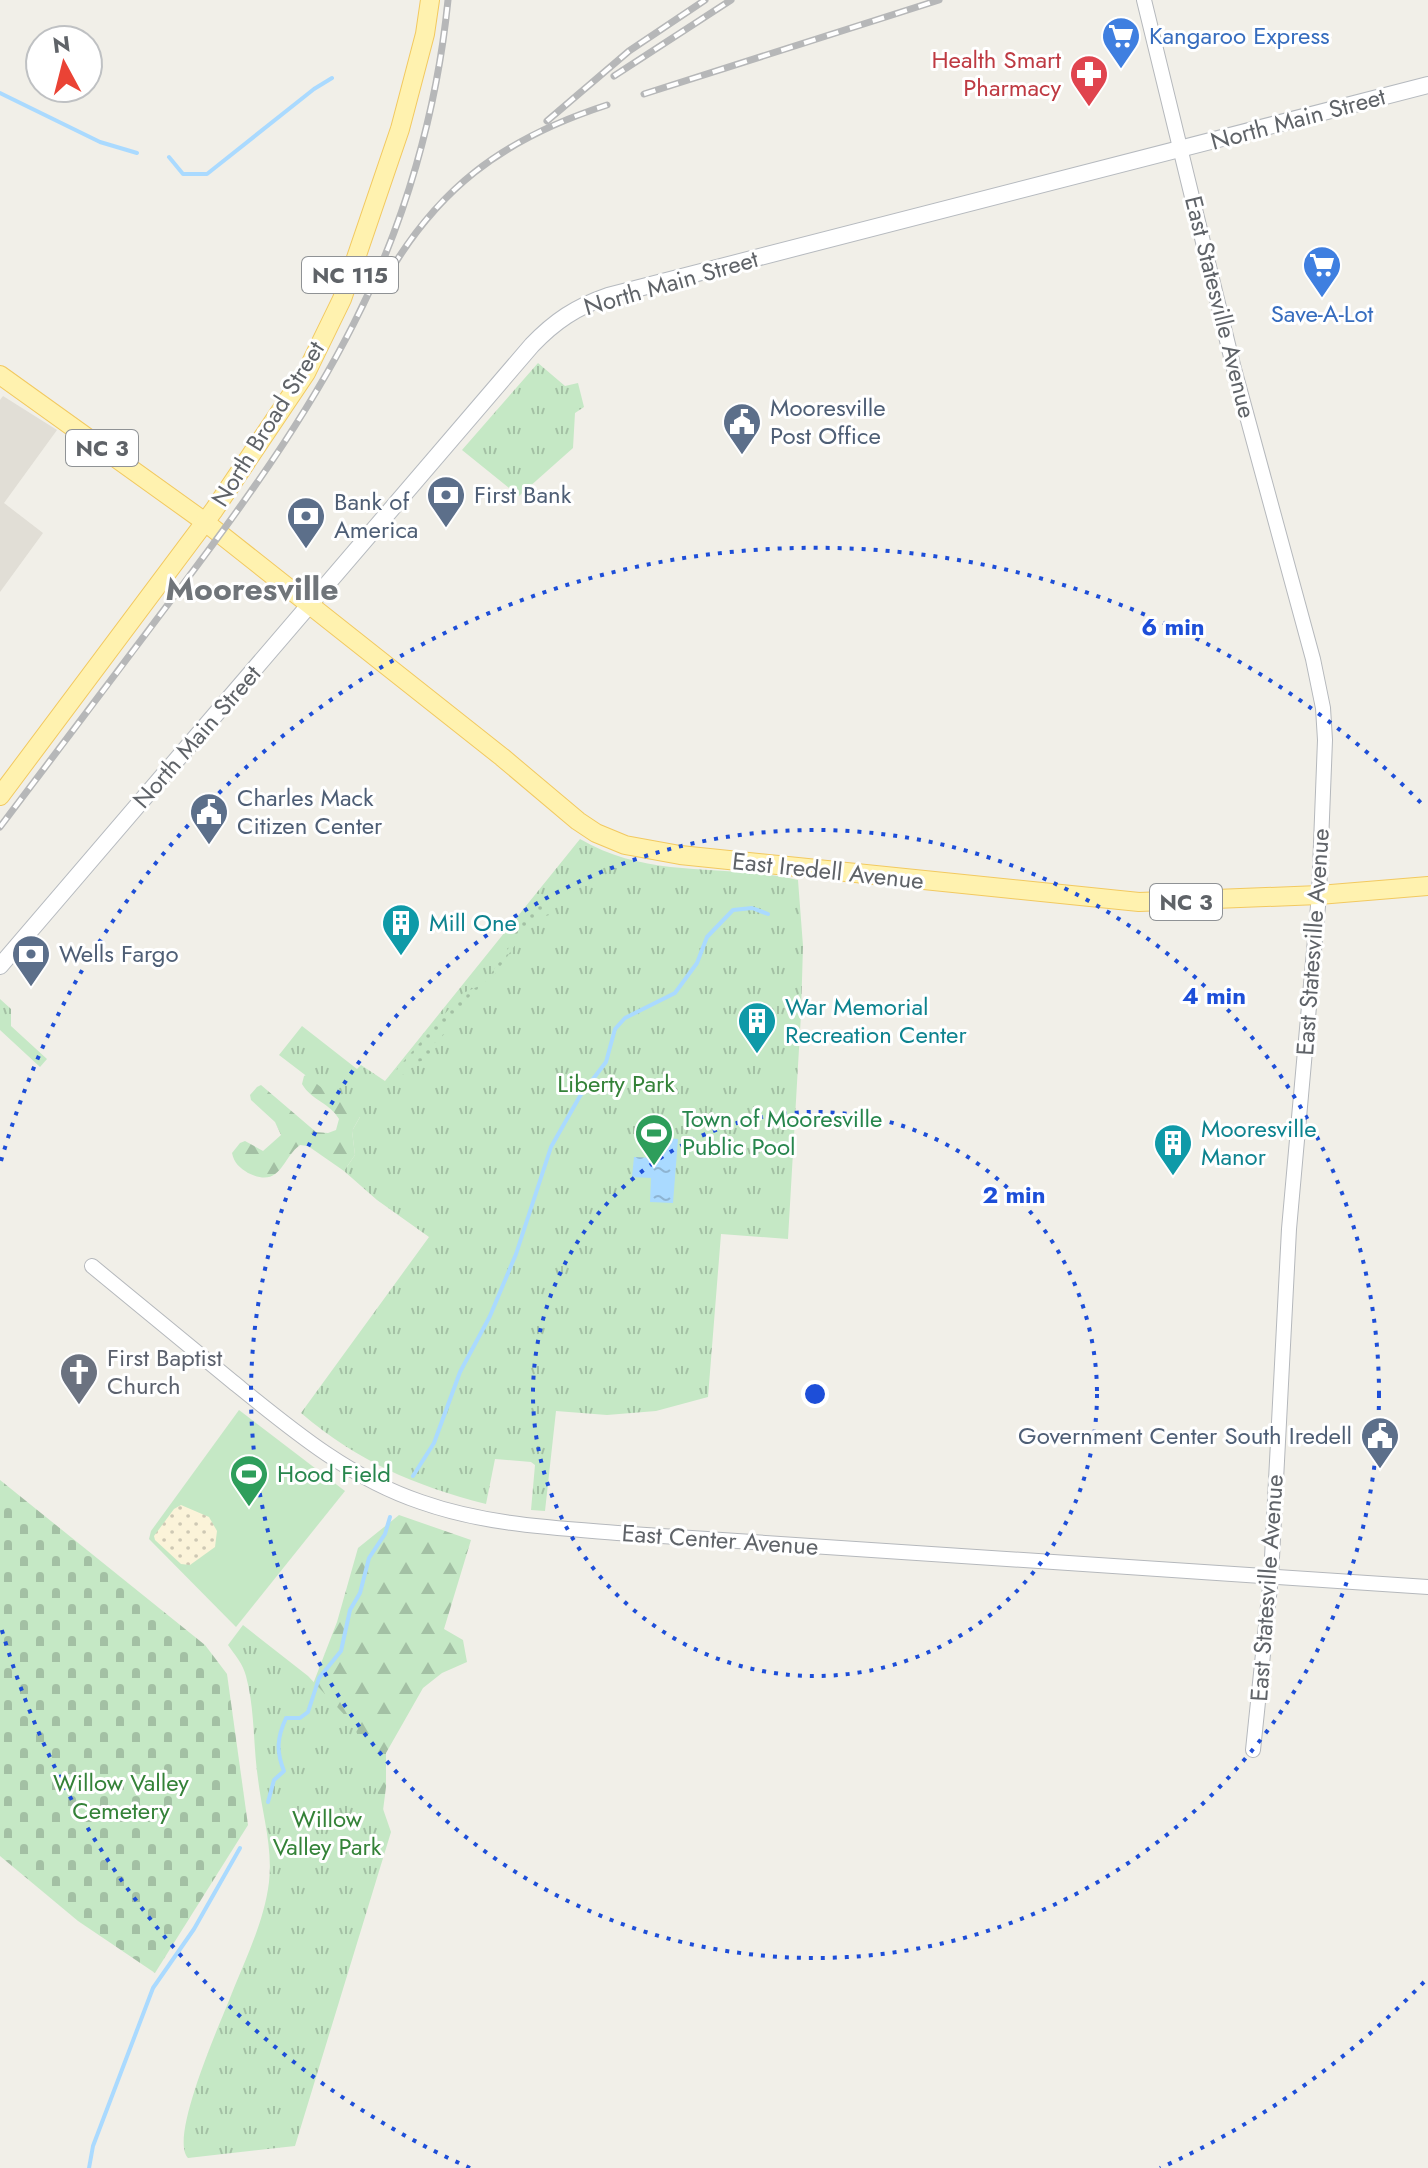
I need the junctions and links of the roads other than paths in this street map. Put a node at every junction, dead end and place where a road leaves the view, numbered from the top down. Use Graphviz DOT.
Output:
graph roads {
  1 [pos="430,0"];
  2 [pos="1144,0"];
  3 [pos="1428,85"];
  4 [pos="1180,149"];
  5 [pos="0,375"];
  6 [pos="205,522"];
  7 [pos="311,605"];
  8 [pos="0,796"];
  9 [pos="1428,886"];
  10 [pos="1319,895"];
  11 [pos="0,966"];
  12 [pos="92,1266"];
  13 [pos="1271,1577"];
  14 [pos="1428,1587"];
  15 [pos="1253,1750"];
  1 -- 6 [label="main road, North Broad Street / NC 115"];
  2 -- 4 [label="street, East Statesville Avenue"];
  3 -- 4 [label="main road, North Main Street"];
  4 -- 7 [label="main road, North Main Street"];
  4 -- 10 [label="street, East Statesville Avenue"];
  5 -- 6 [label="main road, NC 3"];
  6 -- 7 [label="main road, NC 3"];
  6 -- 8 [label="main road, North Broad Street / NC 115"];
  7 -- 10 [label="main road, East Iredell Avenue / NC 3"];
  7 -- 11 [label="main road, North Main Street"];
  9 -- 10 [label="main road, East Iredell Avenue / NC 3"];
  10 -- 13 [label="street, East Statesville Avenue"];
  12 -- 13 [label="street, East Center Avenue"];
  13 -- 14 [label="street, East Center Avenue"];
  13 -- 15 [label="street, East Statesville Avenue"];
}
